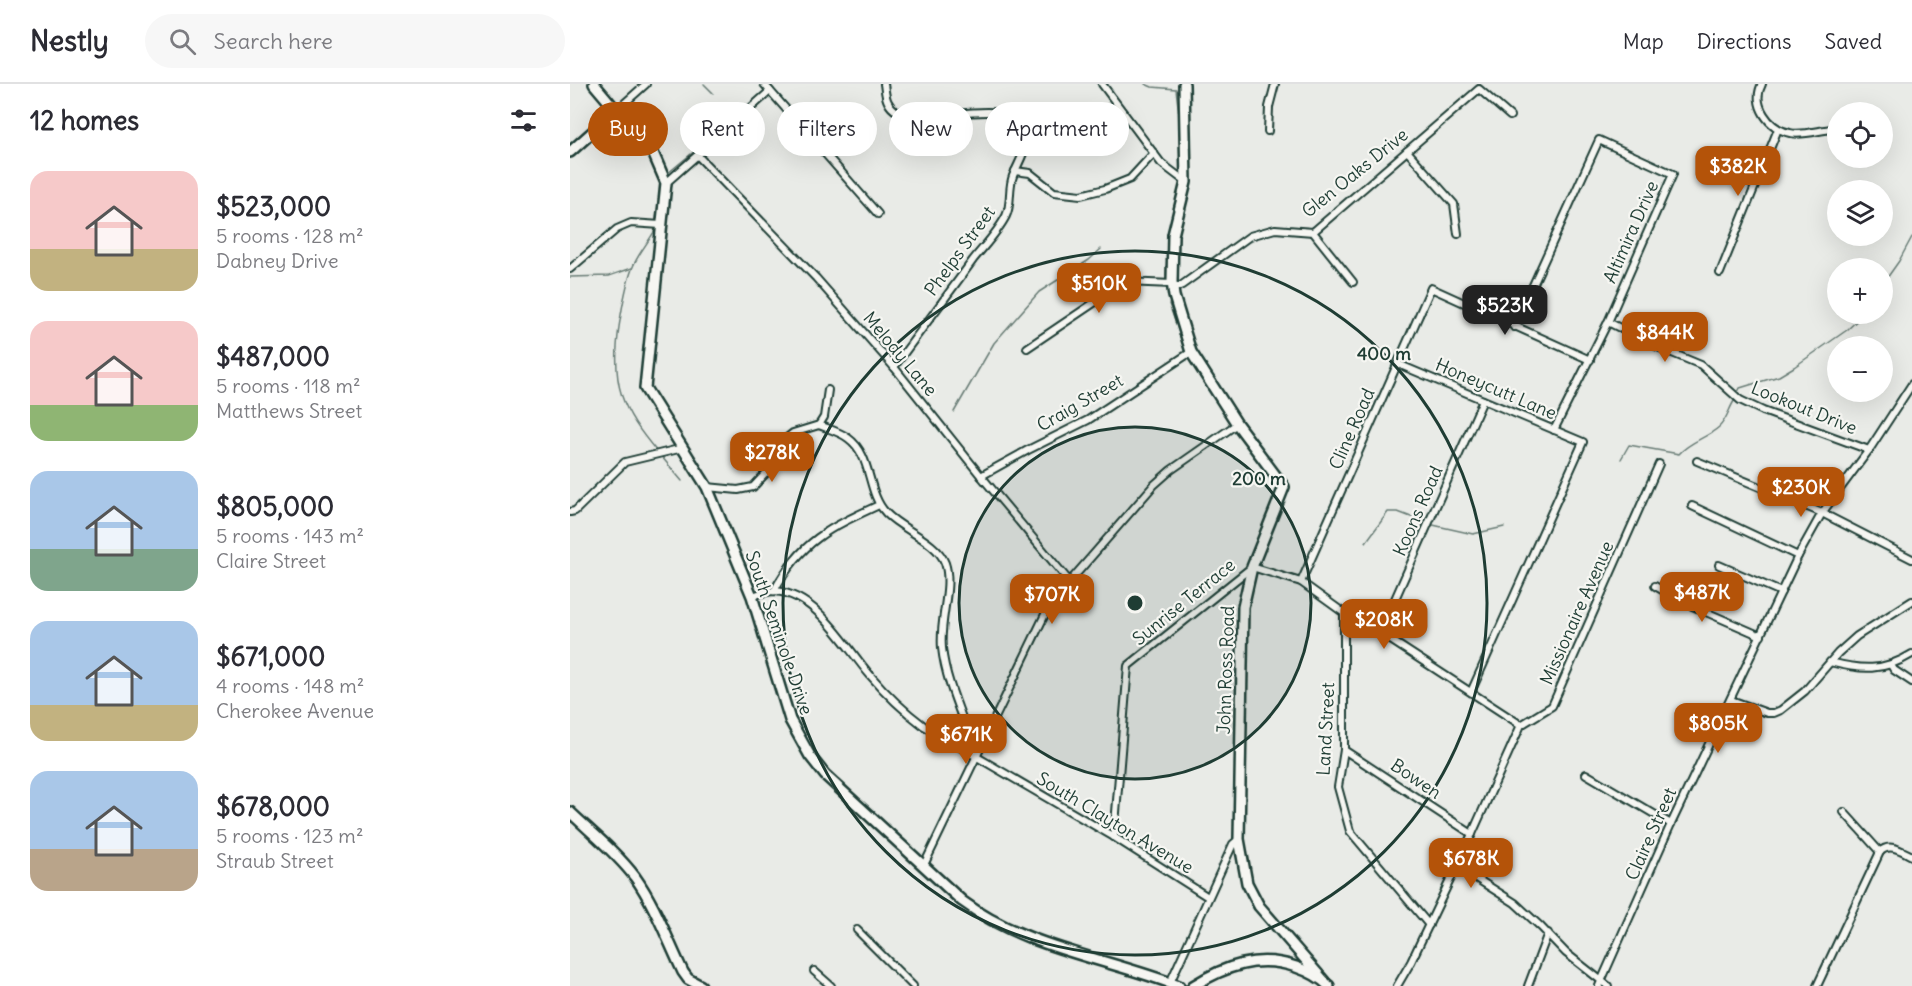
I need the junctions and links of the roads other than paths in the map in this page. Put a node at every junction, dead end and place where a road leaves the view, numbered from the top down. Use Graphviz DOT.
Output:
graph roads {
  1 [pos="594,84"];
  2 [pos="646,84"];
  3 [pos="764,84"];
  4 [pos="884,84"];
  5 [pos="1102,84"];
  6 [pos="1184,84"];
  7 [pos="1275,84"];
  8 [pos="1762,84"];
  9 [pos="770,91"];
  10 [pos="610,102"];
  11 [pos="626,102"];
  12 [pos="758,102"];
  13 [pos="1510,116"];
  14 [pos="1778,129"];
  15 [pos="1827,130"];
  16 [pos="1268,131"];
  17 [pos="588,136"];
  18 [pos="1407,151"];
  19 [pos="570,152"];
  20 [pos="1154,153"];
  21 [pos="654,156"];
  22 [pos="698,156"];
  23 [pos="1015,171"];
  24 [pos="1186,182"];
  25 [pos="666,183"];
  26 [pos="878,213"];
  27 [pos="661,225"];
  28 [pos="1313,232"];
  29 [pos="1458,234"];
  30 [pos="570,269"];
  31 [pos="1720,273"];
  32 [pos="1353,282"];
  33 [pos="1173,286"];
  34 [pos="1608,322"];
  35 [pos="1514,327"];
  36 [pos="1027,348"];
  37 [pos="1191,352"];
  38 [pos="1590,360"];
  39 [pos="1398,364"];
  40 [pos="894,367"];
  41 [pos="1911,386"];
  42 [pos="828,390"];
  43 [pos="1483,400"];
  44 [pos="819,424"];
  45 [pos="1237,424"];
  46 [pos="1554,430"];
  47 [pos="682,448"];
  48 [pos="1869,450"];
  49 [pos="1697,462"];
  50 [pos="1659,464"];
  51 [pos="981,477"];
  52 [pos="707,487"];
  53 [pos="879,505"];
  54 [pos="1692,506"];
  55 [pos="570,512"];
  56 [pos="1822,513"];
  57 [pos="1798,556"];
  58 [pos="1912,559"];
  59 [pos="1719,565"];
  60 [pos="1252,567"];
  61 [pos="1069,581"];
  62 [pos="1301,582"];
  63 [pos="1655,586"];
  64 [pos="774,591"];
  65 [pos="1781,592"];
  66 [pos="752,597"];
  67 [pos="1912,601"];
  68 [pos="1344,613"];
  69 [pos="1380,633"];
  70 [pos="1761,636"];
  71 [pos="1912,654"];
  72 [pos="1830,662"];
  73 [pos="1891,665"];
  74 [pos="1912,682"];
  75 [pos="1470,692"];
  76 [pos="1731,700"];
  77 [pos="1521,725"];
  78 [pos="1344,750"];
  79 [pos="976,757"];
  80 [pos="1586,774"];
  81 [pos="570,812"];
  82 [pos="1844,812"];
  83 [pos="1671,824"];
  84 [pos="1472,834"];
  85 [pos="1114,837"];
  86 [pos="1239,839"];
  87 [pos="1880,852"];
  88 [pos="1912,856"];
  89 [pos="924,865"];
  90 [pos="1457,866"];
  91 [pos="1208,897"];
  92 [pos="1429,925"];
  93 [pos="857,930"];
  94 [pos="1548,933"];
  95 [pos="814,971"];
  96 [pos="1326,983"];
  97 [pos="1173,985"];
  98 [pos="1603,985"];
  99 [pos="701,986"];
  100 [pos="831,986"];
  101 [pos="913,986"];
  102 [pos="1193,986"];
  103 [pos="1397,986"];
  104 [pos="1528,986"];
  105 [pos="1817,986"];
  1 -- 10 [label="street, South Seminole Drive"];
  2 -- 11 [label="street"];
  3 -- 9 [label="street"];
  4 -- 23 [label="street, Phelps Street"];
  5 -- 20 [label="street"];
  6 -- 24 [label="street, John Ross Road"];
  7 -- 16 [label="street"];
  8 -- 14 [label="street"];
  9 -- 12 [label="street"];
  9 -- 26 [label="street"];
  13 -- 18 [label="street, Glen Oaks Drive"];
  14 -- 15 [label="street"];
  14 -- 31 [label="street"];
  17 -- 19 [label="street"];
  18 -- 28 [label="street, Glen Oaks Drive"];
  18 -- 29 [label="street"];
  20 -- 23 [label="street"];
  20 -- 24 [label="street"];
  21 -- 25 [label="street, South Seminole Drive"];
  22 -- 25 [label="street"];
  22 -- 40 [label="street, Melody Lane"];
  23 -- 40 [label="street, Phelps Street"];
  24 -- 33 [label="street, John Ross Road"];
  25 -- 27 [label="street, South Seminole Drive"];
  27 -- 30 [label="street"];
  27 -- 47 [label="street, South Seminole Drive"];
  28 -- 32 [label="street"];
  28 -- 33 [label="street, Glen Oaks Drive"];
  33 -- 36 [label="street"];
  33 -- 37 [label="street, John Ross Road"];
  34 -- 35 [label="street, Altimira Drive"];
  34 -- 38 [label="street, Altimira Drive"];
  34 -- 48 [label="street, Lookout Drive"];
  35 -- 38 [label="street"];
  35 -- 39 [label="street, Cline Road"];
  37 -- 45 [label="street, John Ross Road"];
  37 -- 51 [label="street, Craig Street"];
  38 -- 46 [label="street, Altimira Drive"];
  39 -- 43 [label="street, Honeycutt Lane"];
  39 -- 62 [label="street, Cline Road"];
  40 -- 51 [label="street, Melody Lane"];
  41 -- 48 [label="street, Claire Street"];
  42 -- 44 [label="street"];
  43 -- 46 [label="street, Honeycutt Lane"];
  43 -- 69 [label="street, Koons Road"];
  44 -- 52 [label="street"];
  44 -- 53 [label="street"];
  45 -- 60 [label="street, John Ross Road"];
  45 -- 61 [label="street"];
  46 -- 75 [label="street, Honeycutt Lane"];
  47 -- 52 [label="street, South Seminole Drive"];
  47 -- 55 [label="street"];
  48 -- 56 [label="street, Claire Street"];
  49 -- 56 [label="street"];
  50 -- 77 [label="street, Missionaire Avenue"];
  51 -- 61 [label="street, Melody Lane"];
  52 -- 66 [label="street, South Seminole Drive"];
  53 -- 64 [label="street"];
  53 -- 79 [label="street"];
  54 -- 57 [label="street"];
  56 -- 57 [label="street, Claire Street"];
  56 -- 58 [label="street"];
  57 -- 65 [label="street, Claire Street"];
  59 -- 65 [label="street"];
  60 -- 62 [label="street"];
  60 -- 85 [label="street, Sunrise Terrace"];
  60 -- 86 [label="street, John Ross Road"];
  61 -- 79 [label="street"];
  62 -- 68 [label="street"];
  63 -- 70 [label="street"];
  64 -- 66 [label="street"];
  64 -- 79 [label="street, South Clayton Avenue"];
  65 -- 70 [label="street, Claire Street"];
  66 -- 89 [label="street, South Seminole Drive"];
  67 -- 72 [label="street"];
  68 -- 69 [label="street"];
  68 -- 78 [label="street, Land Street"];
  69 -- 75 [label="street"];
  70 -- 76 [label="street, Claire Street"];
  71 -- 73 [label="street"];
  72 -- 73 [label="street"];
  72 -- 76 [label="street"];
  73 -- 74 [label="street"];
  75 -- 77 [label="street"];
  76 -- 83 [label="street, Claire Street"];
  77 -- 84 [label="street"];
  78 -- 84 [label="street, Bowen"];
  78 -- 92 [label="street, Land Street"];
  79 -- 85 [label="street, South Clayton Avenue"];
  79 -- 89 [label="street"];
  80 -- 83 [label="street"];
  81 -- 99 [label="street"];
  82 -- 87 [label="street"];
  83 -- 98 [label="street, Claire Street"];
  84 -- 90 [label="street"];
  85 -- 91 [label="street, South Clayton Avenue"];
  86 -- 91 [label="street"];
  86 -- 96 [label="street, John Ross Road"];
  87 -- 88 [label="street"];
  87 -- 105 [label="street"];
  89 -- 97 [label="street, South Seminole Drive"];
  90 -- 92 [label="street"];
  90 -- 94 [label="street"];
  91 -- 97 [label="street"];
  92 -- 103 [label="street"];
  93 -- 101 [label="street"];
  94 -- 98 [label="street"];
  94 -- 104 [label="street"];
  95 -- 100 [label="street"];
  96 -- 102 [label="street"];
}
